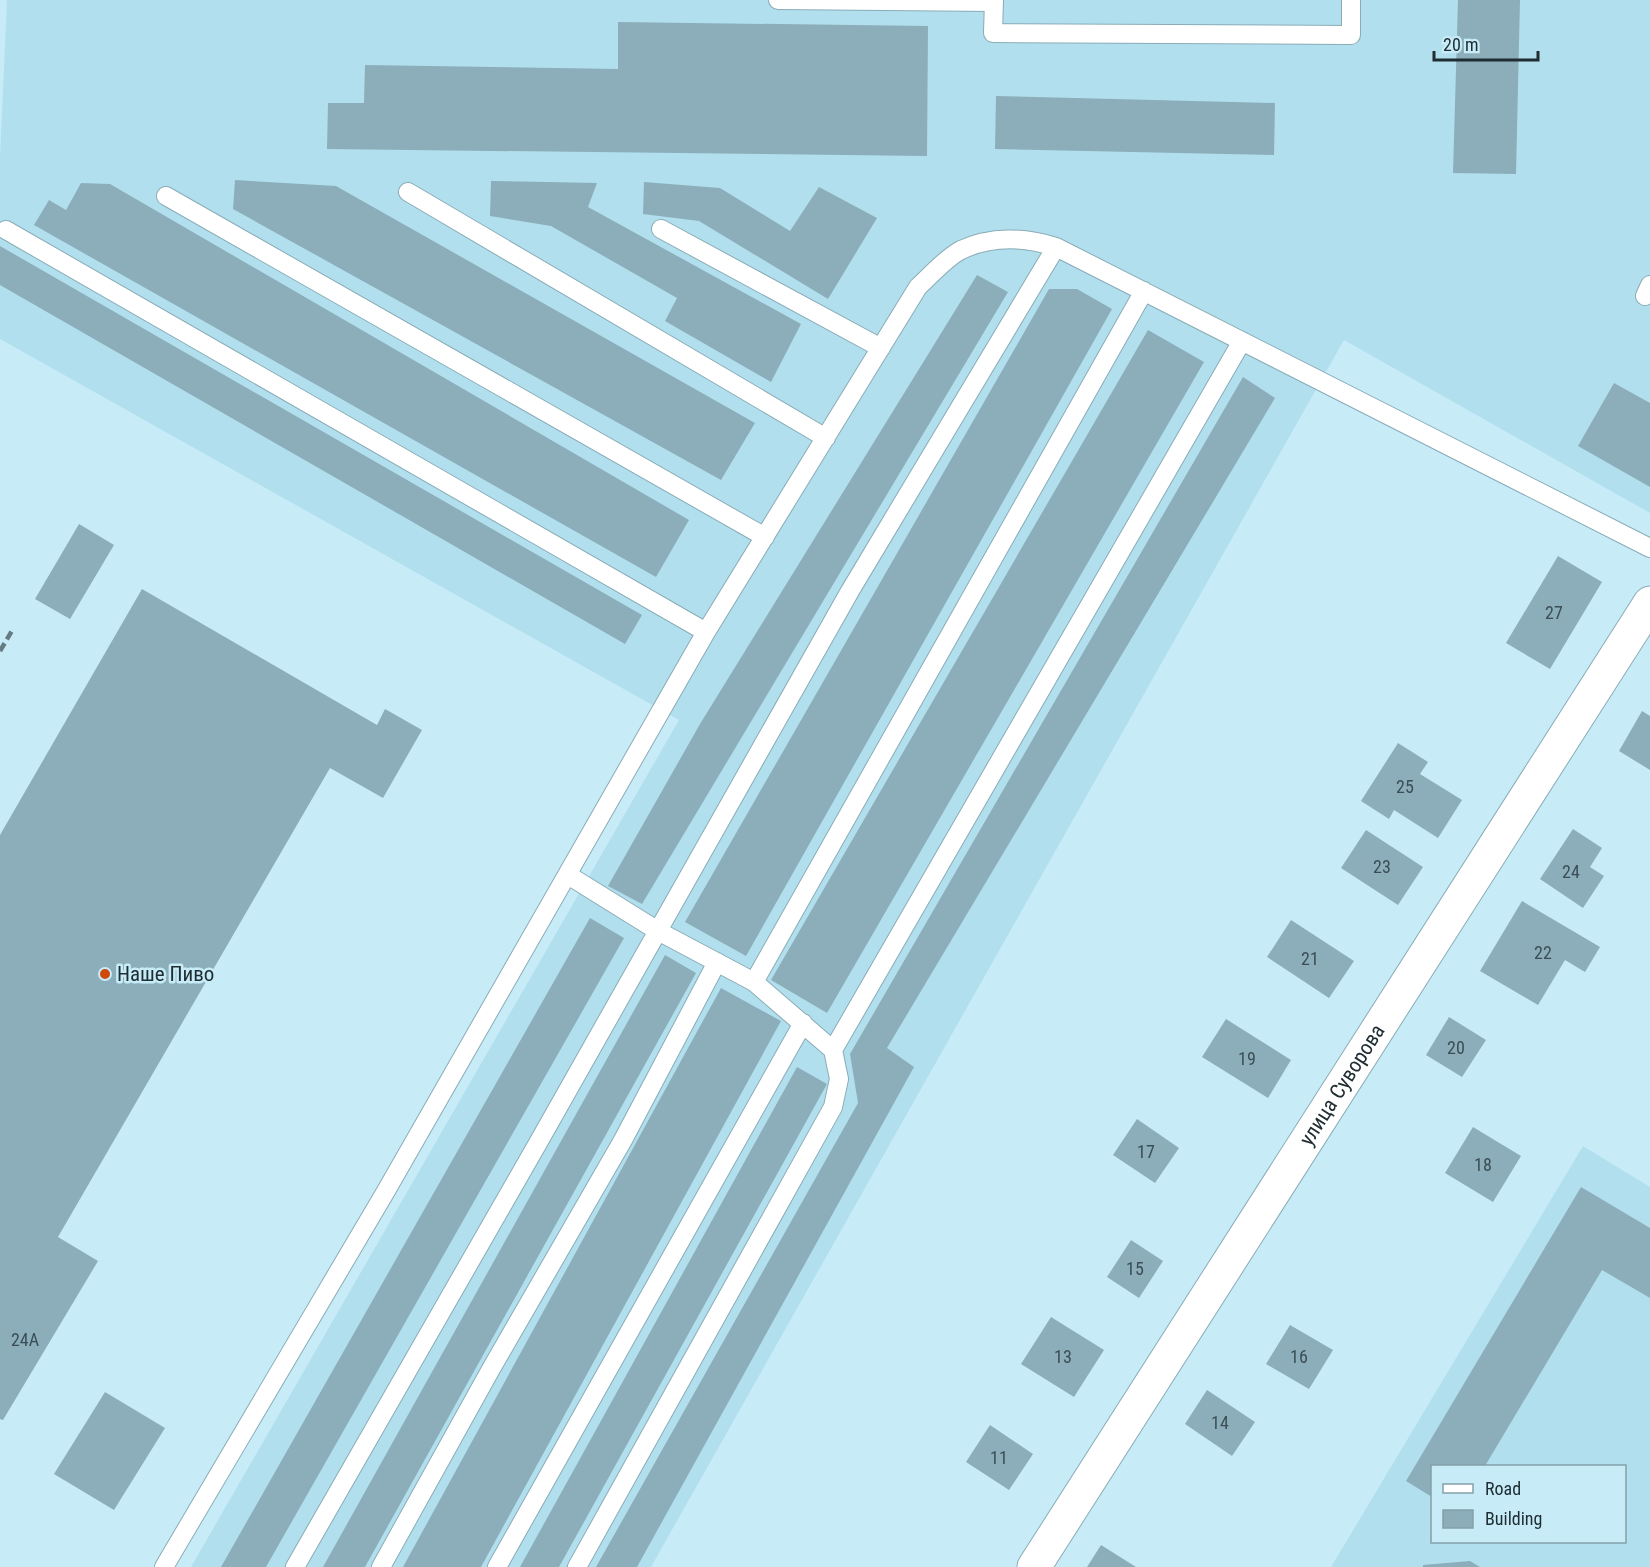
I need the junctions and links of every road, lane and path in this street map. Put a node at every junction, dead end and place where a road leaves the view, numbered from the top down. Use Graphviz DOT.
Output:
graph roads {
  1 [pos="778,0"];
  2 [pos="1352,0"];
  3 [pos="994,1"];
  4 [pos="408,192"];
  5 [pos="166,196"];
  6 [pos="661,229"];
  7 [pos="6,230"];
  8 [pos="1056,247"];
  9 [pos="1144,291"];
  10 [pos="1242,341"];
  11 [pos="880,348"];
  12 [pos="826,438"];
  13 [pos="765,537"];
  14 [pos="1650,548"];
  15 [pos="1650,603"];
  16 [pos="706,632"];
  17 [pos="568,875"];
  18 [pos="658,931"];
  19 [pos="717,962"];
  20 [pos="754,982"];
  21 [pos="802,1023"];
  22 [pos="833,1050"];
  23 [pos="164,1567"];
  24 [pos="295,1567"];
  25 [pos="381,1567"];
  26 [pos="497,1567"];
  27 [pos="577,1567"];
  28 [pos="1034,1567"];
  1 -- 3 [label="lane"];
  2 -- 3 [label="lane"];
  4 -- 12 [label="lane"];
  5 -- 13 [label="lane"];
  6 -- 11 [label="lane"];
  7 -- 16 [label="lane"];
  8 -- 9 [label="lane"];
  8 -- 11 [label="lane"];
  8 -- 18 [label="lane"];
  9 -- 10 [label="lane"];
  9 -- 20 [label="lane"];
  10 -- 14 [label="lane"];
  10 -- 22 [label="lane"];
  11 -- 12 [label="lane"];
  12 -- 13 [label="lane"];
  13 -- 16 [label="lane"];
  15 -- 28 [label="street, улица Суворова"];
  16 -- 17 [label="lane"];
  17 -- 18 [label="lane"];
  17 -- 23 [label="lane"];
  18 -- 19 [label="lane"];
  18 -- 24 [label="lane"];
  19 -- 20 [label="lane"];
  19 -- 25 [label="lane"];
  20 -- 21 [label="lane"];
  21 -- 22 [label="lane"];
  21 -- 26 [label="lane"];
  22 -- 27 [label="lane"];
}
